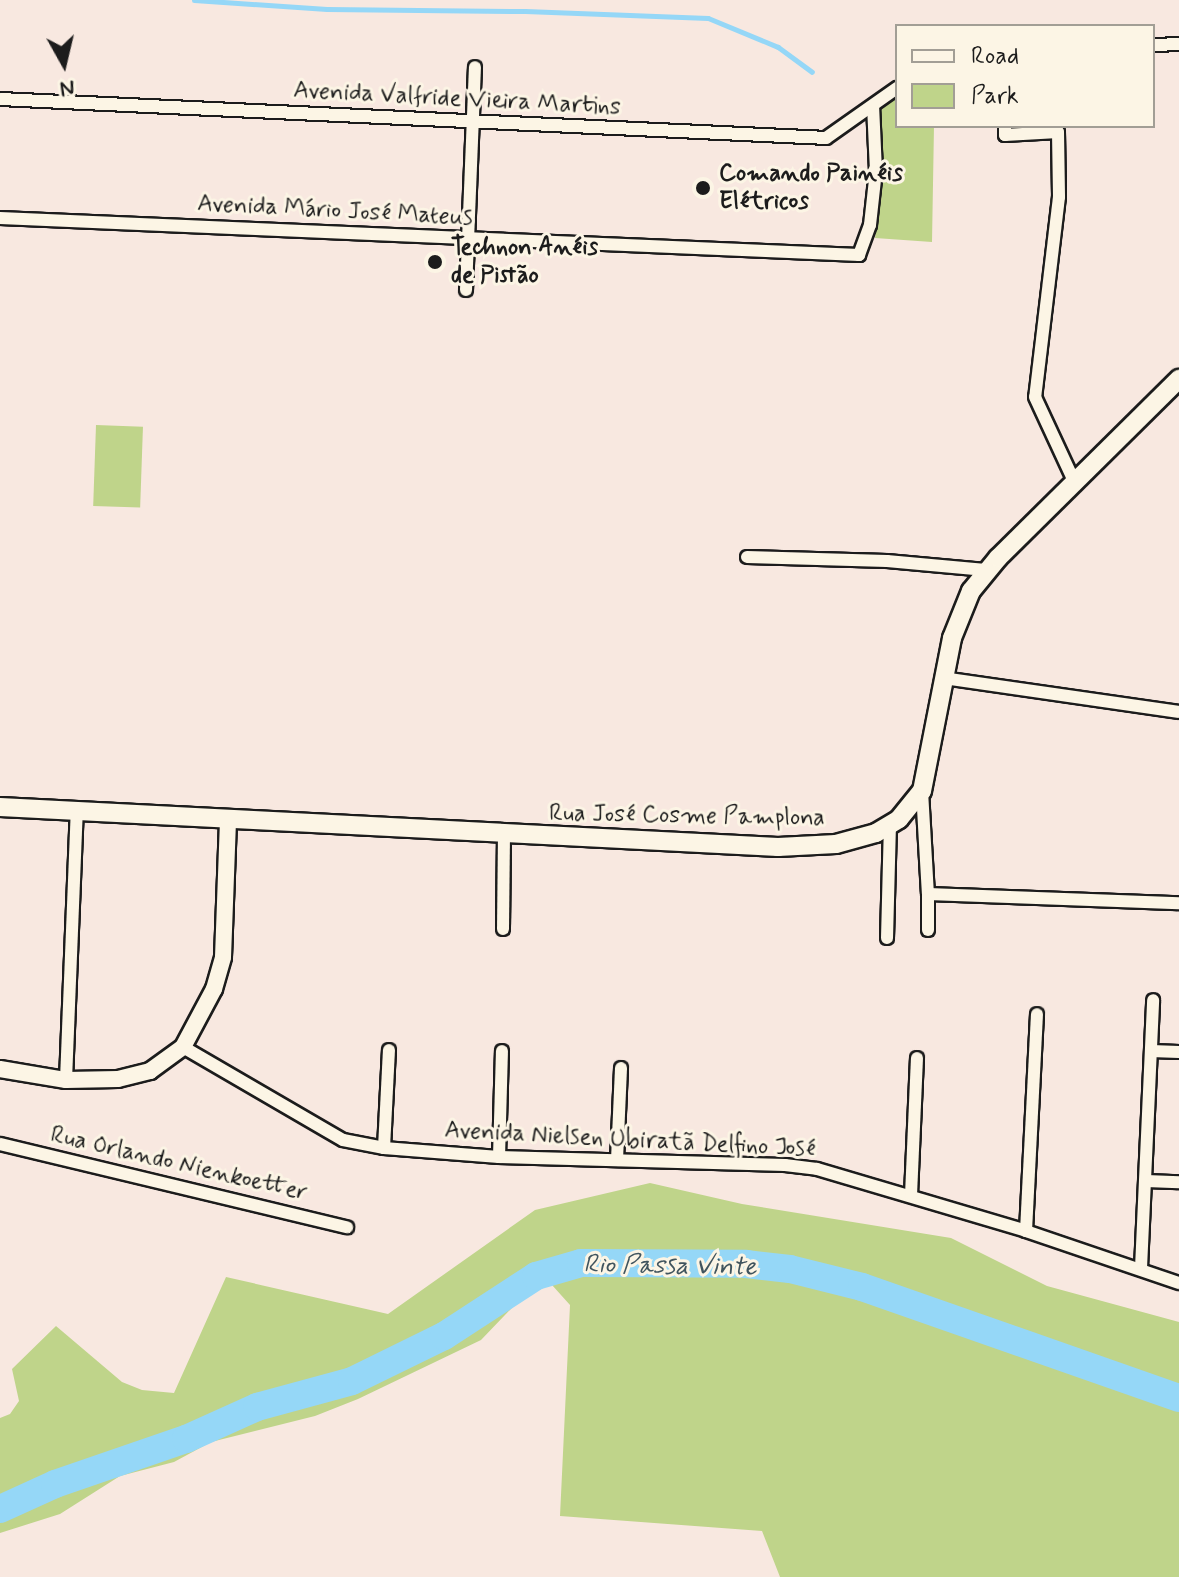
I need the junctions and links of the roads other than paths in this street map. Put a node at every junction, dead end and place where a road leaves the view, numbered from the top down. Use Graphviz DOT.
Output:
graph roads {
  1 [pos="1179,44"];
  2 [pos="1155,45"];
  3 [pos="475,67"];
  4 [pos="895,90"];
  5 [pos="0,99"];
  6 [pos="873,106"];
  7 [pos="473,121"];
  8 [pos="1005,128"];
  9 [pos="0,218"];
  10 [pos="468,239"];
  11 [pos="466,290"];
  12 [pos="1179,379"];
  13 [pos="1170,395"];
  14 [pos="1074,481"];
  15 [pos="747,557"];
  16 [pos="986,570"];
  17 [pos="943,678"];
  18 [pos="1179,712"];
  19 [pos="922,791"];
  20 [pos="0,807"];
  21 [pos="77,810"];
  22 [pos="228,818"];
  23 [pos="890,826"];
  24 [pos="504,835"];
  25 [pos="928,894"];
  26 [pos="1179,903"];
  27 [pos="503,929"];
  28 [pos="928,930"];
  29 [pos="887,938"];
  30 [pos="1153,1000"];
  31 [pos="1037,1014"];
  32 [pos="183,1047"];
  33 [pos="389,1050"];
  34 [pos="502,1051"];
  35 [pos="1151,1051"];
  36 [pos="1179,1052"];
  37 [pos="917,1058"];
  38 [pos="621,1068"];
  39 [pos="0,1069"];
  40 [pos="66,1080"];
  41 [pos="0,1144"];
  42 [pos="384,1148"];
  43 [pos="499,1157"];
  44 [pos="617,1160"];
  45 [pos="1146,1181"];
  46 [pos="1179,1182"];
  47 [pos="911,1195"];
  48 [pos="347,1227"];
  49 [pos="1026,1231"];
  50 [pos="1141,1268"];
  51 [pos="1179,1283"];
  1 -- 2 [label="street"];
  3 -- 7 [label="street"];
  4 -- 6 [label="street, Avenida Valfride Vieira Martins"];
  5 -- 7 [label="street, Avenida Valfride Vieira Martins"];
  6 -- 7 [label="street, Avenida Valfride Vieira Martins"];
  6 -- 10 [label="street, Avenida Mário José Mateus"];
  7 -- 10 [label="street"];
  8 -- 14 [label="street"];
  9 -- 10 [label="street, Avenida Mário José Mateus"];
  10 -- 11 [label="street"];
  12 -- 13 [label="main road"];
  13 -- 14 [label="main road"];
  14 -- 16 [label="main road"];
  15 -- 16 [label="street"];
  16 -- 17 [label="main road"];
  17 -- 18 [label="street"];
  17 -- 19 [label="main road"];
  19 -- 23 [label="main road, Rua José Cosme Pamplona"];
  19 -- 25 [label="street"];
  20 -- 21 [label="main road, Rua José Cosme Pamplona"];
  21 -- 22 [label="main road, Rua José Cosme Pamplona"];
  21 -- 40 [label="street"];
  22 -- 24 [label="main road, Rua José Cosme Pamplona"];
  22 -- 32 [label="street"];
  23 -- 24 [label="main road, Rua José Cosme Pamplona"];
  23 -- 29 [label="street"];
  24 -- 27 [label="street"];
  25 -- 26 [label="street"];
  25 -- 28 [label="street"];
  30 -- 35 [label="street"];
  31 -- 49 [label="street"];
  32 -- 40 [label="street"];
  32 -- 42 [label="street, Avenida Nielsen Ubiratã Delfino José"];
  33 -- 42 [label="street"];
  34 -- 43 [label="street"];
  35 -- 36 [label="street"];
  35 -- 45 [label="street"];
  37 -- 47 [label="street"];
  38 -- 44 [label="street"];
  39 -- 40 [label="street"];
  41 -- 48 [label="street, Rua Orlando Nienkoetter"];
  42 -- 43 [label="street, Avenida Nielsen Ubiratã Delfino José"];
  43 -- 44 [label="street, Avenida Nielsen Ubiratã Delfino José"];
  44 -- 47 [label="street, Avenida Nielsen Ubiratã Delfino José"];
  45 -- 46 [label="street"];
  45 -- 50 [label="street"];
  47 -- 49 [label="street, Avenida Nielsen Ubiratã Delfino José"];
  49 -- 50 [label="street, Avenida Nielsen Ubiratã Delfino José"];
  50 -- 51 [label="street, Avenida Nielsen Ubiratã Delfino José"];
}
